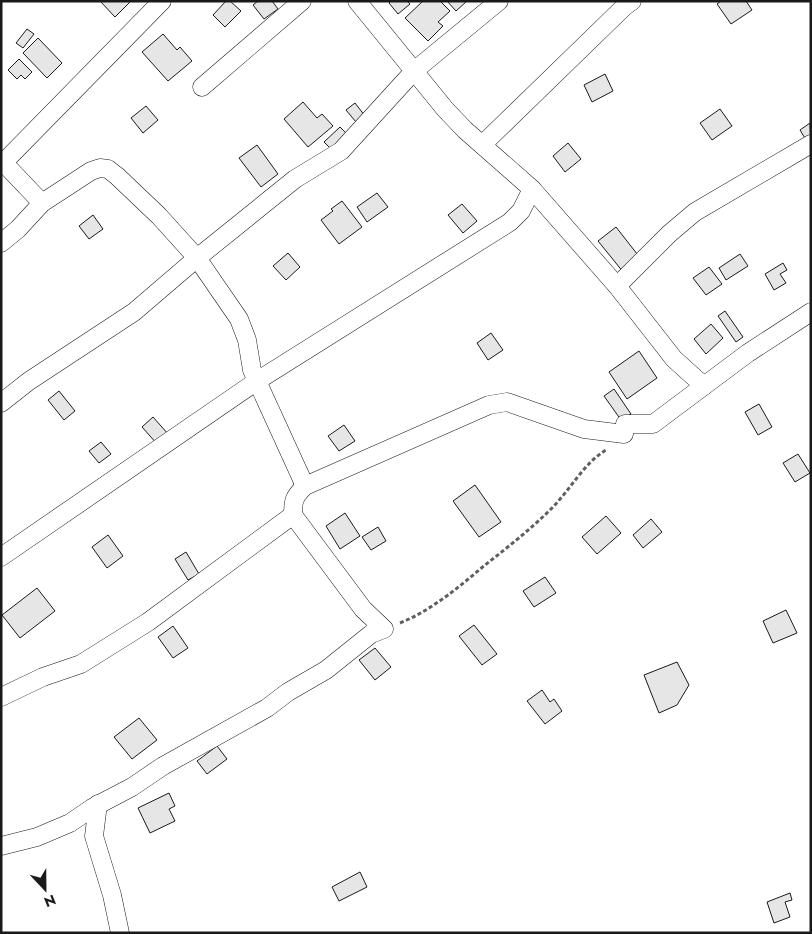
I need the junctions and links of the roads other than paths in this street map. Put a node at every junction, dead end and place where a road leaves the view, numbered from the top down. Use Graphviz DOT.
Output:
graph roads {
  1 [pos="162,1"];
  2 [pos="302,1"];
  3 [pos="357,1"];
  4 [pos="499,1"];
  5 [pos="632,1"];
  6 [pos="414,71"];
  7 [pos="202,87"];
  8 [pos="811,144"];
  9 [pos="482,145"];
  10 [pos="3,161"];
  11 [pos="532,189"];
  12 [pos="42,203"];
  13 [pos="1,243"];
  14 [pos="197,258"];
  15 [pos="617,286"];
  16 [pos="811,312"];
  17 [pos="257,381"];
  18 [pos="704,386"];
  19 [pos="1,403"];
  20 [pos="305,486"];
  21 [pos="293,515"];
  22 [pos="1,557"];
  23 [pos="1,697"];
  24 [pos="98,804"];
  25 [pos="1,846"];
  26 [pos="120,933"];
  1 -- 10 [label="street"];
  2 -- 7 [label="street"];
  3 -- 6 [label="street"];
  4 -- 6 [label="street"];
  5 -- 9 [label="street"];
  6 -- 9 [label="street"];
  6 -- 14 [label="street"];
  8 -- 15 [label="street"];
  9 -- 11 [label="street"];
  10 -- 12 [label="street"];
  11 -- 15 [label="street"];
  11 -- 17 [label="street"];
  12 -- 13 [label="street"];
  12 -- 14 [label="street"];
  14 -- 17 [label="street"];
  14 -- 19 [label="street"];
  15 -- 18 [label="street"];
  16 -- 18 [label="street"];
  17 -- 20 [label="street"];
  17 -- 22 [label="street"];
  18 -- 20 [label="street"];
  20 -- 21 [label="street"];
  21 -- 23 [label="street"];
  21 -- 24 [label="street"];
  24 -- 25 [label="street"];
  24 -- 26 [label="street"];
}
